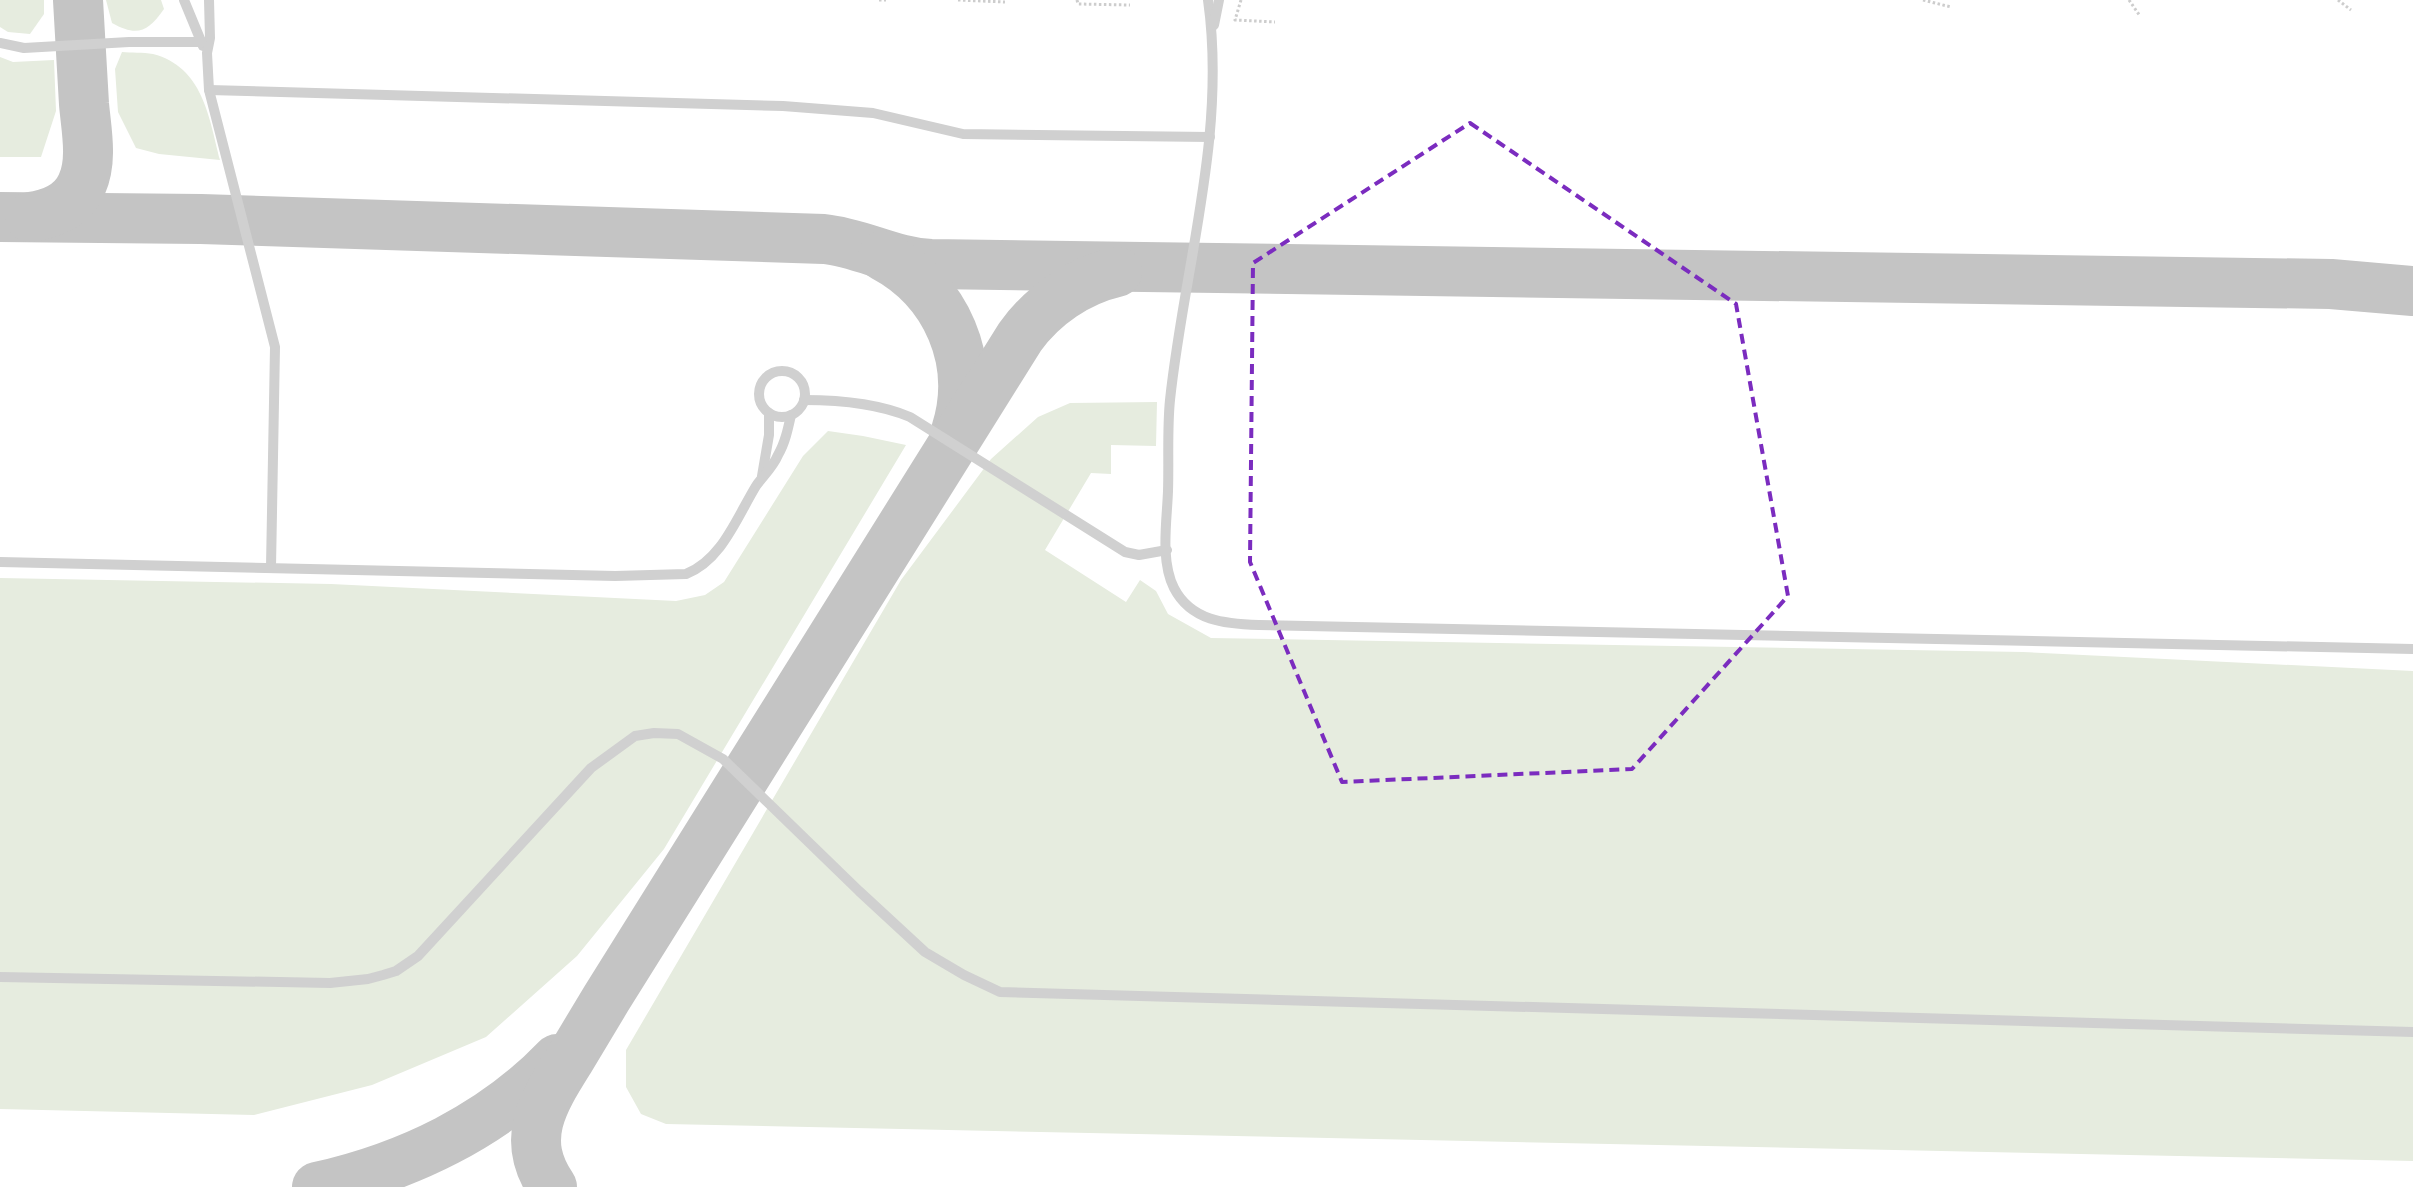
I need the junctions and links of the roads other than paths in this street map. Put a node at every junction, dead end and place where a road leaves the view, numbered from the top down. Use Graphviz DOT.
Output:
graph roads {
  1 [pos="184,0"];
  2 [pos="209,0"];
  3 [pos="1208,0"];
  4 [pos="1219,0"];
  5 [pos="1212,33"];
  6 [pos="202,42"];
  7 [pos="0,43"];
  8 [pos="207,54"];
  9 [pos="209,90"];
  10 [pos="1210,137"];
  11 [pos="804,400"];
  12 [pos="769,413"];
  13 [pos="791,415"];
  14 [pos="762,479"];
  15 [pos="1167,550"];
  16 [pos="0,562"];
  17 [pos="272,567"];
  18 [pos="2413,649"];
  19 [pos="0,977"];
  20 [pos="2413,1032"];
  1 -- 6 [label="lane"];
  2 -- 8 [label="lane"];
  3 -- 5 [label="lane"];
  4 -- 5 [label="lane"];
  5 -- 10 [label="lane"];
  6 -- 7 [label="lane"];
  6 -- 8 [label="lane"];
  8 -- 9 [label="lane"];
  9 -- 10 [label="lane"];
  9 -- 17 [label="lane"];
  10 -- 15 [label="lane"];
  11 -- 12 [label="lane"];
  11 -- 13 [label="lane"];
  11 -- 15 [label="lane"];
  12 -- 13 [label="lane"];
  12 -- 14 [label="lane"];
  13 -- 14 [label="lane"];
  14 -- 17 [label="lane"];
  15 -- 18 [label="lane"];
  16 -- 17 [label="lane"];
  19 -- 20 [label="lane"];
}
